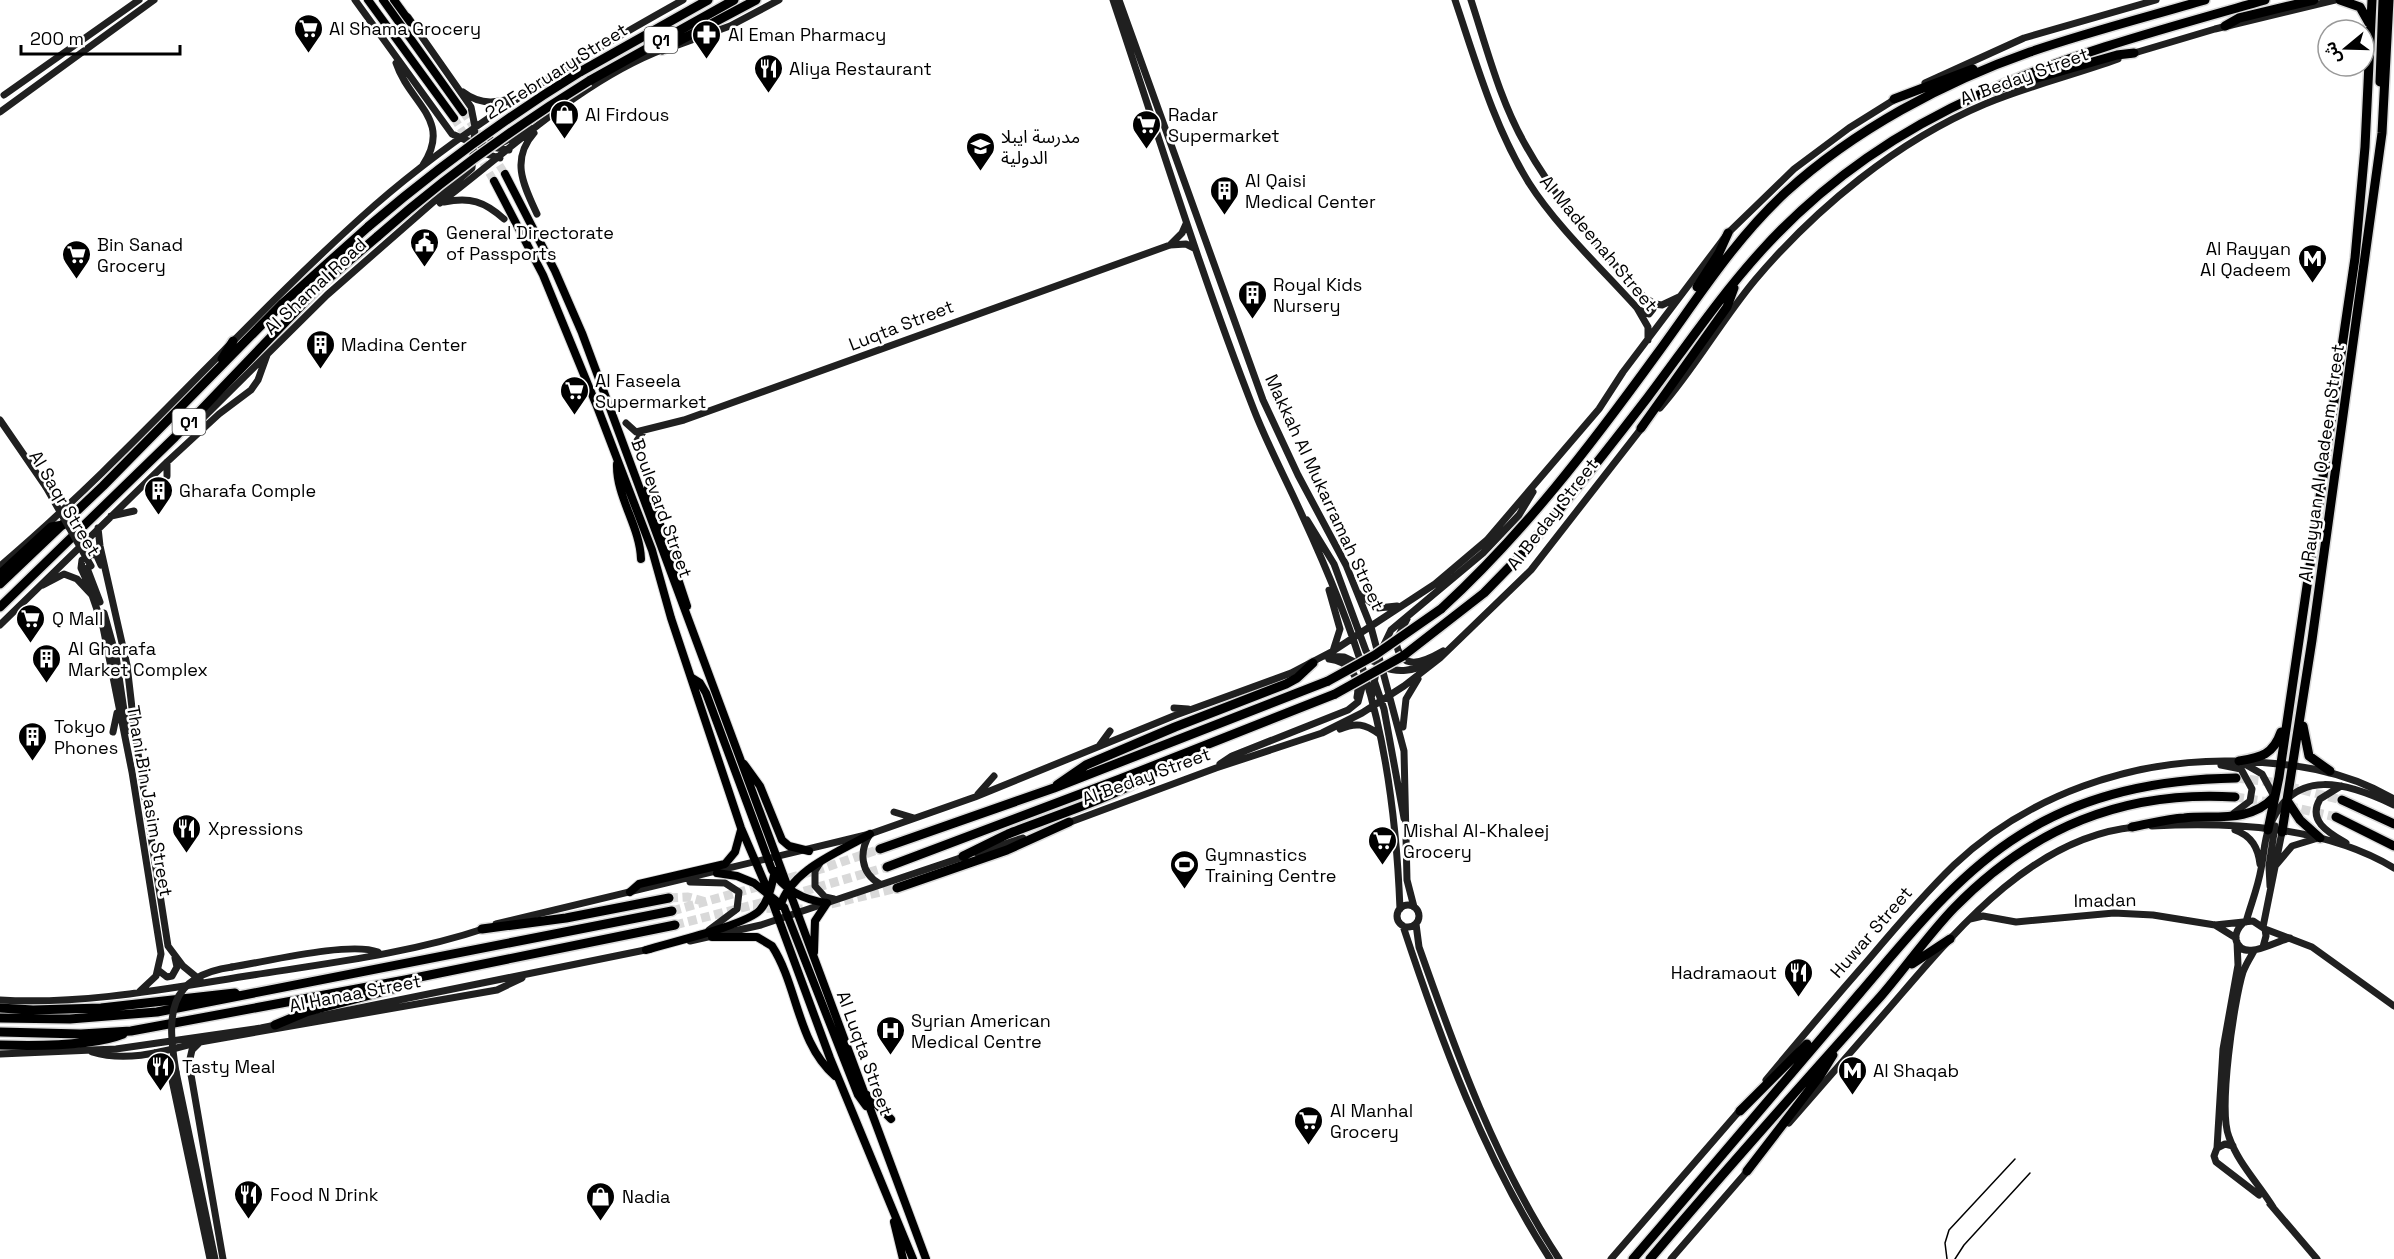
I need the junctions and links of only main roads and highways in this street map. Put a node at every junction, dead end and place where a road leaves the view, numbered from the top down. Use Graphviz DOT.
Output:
graph roads {
  1 [pos="139,0"];
  2 [pos="154,0"];
  3 [pos="355,0"];
  4 [pos="368,0"];
  5 [pos="383,0"];
  6 [pos="396,0"];
  7 [pos="683,0"];
  8 [pos="708,0"];
  9 [pos="734,0"];
  10 [pos="756,0"];
  11 [pos="779,0"];
  12 [pos="1113,0"];
  13 [pos="1119,0"];
  14 [pos="1455,0"];
  15 [pos="1471,0"];
  16 [pos="2156,0"];
  17 [pos="2205,0"];
  18 [pos="2265,0"];
  19 [pos="2314,0"];
  20 [pos="2335,0"];
  21 [pos="2340,0"];
  22 [pos="2372,0"];
  23 [pos="2383,0"];
  24 [pos="2389,0"];
  25 [pos="2394,5"];
  26 [pos="2367,18"];
  27 [pos="2371,18"];
  28 [pos="410,22"];
  29 [pos="2225,26"];
  30 [pos="2388,26"];
  31 [pos="2089,33"];
  32 [pos="662,50"];
  33 [pos="2134,53"];
  34 [pos="394,55"];
  35 [pos="2368,78"];
  36 [pos="454,84"];
  37 [pos="1986,90"];
  38 [pos="532,91"];
  39 [pos="2,95"];
  40 [pos="522,99"];
  41 [pos="1894,99"];
  42 [pos="9,105"];
  43 [pos="0,112"];
  44 [pos="463,112"];
  45 [pos="551,117"];
  46 [pos="454,118"];
  47 [pos="490,118"];
  48 [pos="540,123"];
  49 [pos="476,127"];
  50 [pos="2382,133"];
  51 [pos="460,139"];
  52 [pos="475,147"];
  53 [pos="448,149"];
  54 [pos="484,149"];
  55 [pos="508,150"];
  56 [pos="500,158"];
  57 [pos="420,170"];
  58 [pos="483,170"];
  59 [pos="505,174"];
  60 [pos="466,175"];
  61 [pos="494,181"];
  62 [pos="440,202"];
  63 [pos="427,206"];
  64 [pos="537,214"];
  65 [pos="504,219"];
  66 [pos="1186,224"];
  67 [pos="369,226"];
  68 [pos="1728,233"];
  69 [pos="378,236"];
  70 [pos="1170,245"];
  71 [pos="1194,248"];
  72 [pos="1734,284"];
  73 [pos="1682,295"];
  74 [pos="1651,302"];
  75 [pos="1692,304"];
  76 [pos="1637,308"];
  77 [pos="1648,340"];
  78 [pos="233,341"];
  79 [pos="268,353"];
  80 [pos="1248,359"];
  81 [pos="1258,365"];
  82 [pos="219,414"];
  83 [pos="0,420"];
  84 [pos="168,420"];
  85 [pos="626,423"];
  86 [pos="191,427"];
  87 [pos="0,428"];
  88 [pos="1641,428"];
  89 [pos="643,432"];
  90 [pos="175,436"];
  91 [pos="636,449"];
  92 [pos="618,459"];
  93 [pos="167,462"];
  94 [pos="167,476"];
  95 [pos="1538,482"];
  96 [pos="648,488"];
  97 [pos="44,489"];
  98 [pos="134,511"];
  99 [pos="1301,512"];
  100 [pos="108,517"];
  101 [pos="63,525"];
  102 [pos="98,528"];
  103 [pos="640,559"];
  104 [pos="0,566"];
  105 [pos="89,567"];
  106 [pos="1324,567"];
  107 [pos="0,574"];
  108 [pos="0,584"];
  109 [pos="43,585"];
  110 [pos="1357,592"];
  111 [pos="92,595"];
  112 [pos="111,596"];
  113 [pos="1413,599"];
  114 [pos="0,607"];
  115 [pos="1410,615"];
  116 [pos="0,625"];
  117 [pos="1372,630"];
  118 [pos="692,631"];
  119 [pos="1360,634"];
  120 [pos="1352,640"];
  121 [pos="1453,646"];
  122 [pos="1333,651"];
  123 [pos="1379,655"];
  124 [pos="1324,656"];
  125 [pos="1369,656"];
  126 [pos="1440,658"];
  127 [pos="1313,663"];
  128 [pos="1380,666"];
  129 [pos="1363,669"];
  130 [pos="1423,672"];
  131 [pos="692,678"];
  132 [pos="1374,680"];
  133 [pos="1390,694"];
  134 [pos="1381,700"];
  135 [pos="1372,703"];
  136 [pos="1354,705"];
  137 [pos="118,707"];
  138 [pos="2289,707"];
  139 [pos="1174,708"];
  140 [pos="1191,709"];
  141 [pos="2302,709"];
  142 [pos="135,730"];
  143 [pos="1110,731"];
  144 [pos="113,732"];
  145 [pos="1379,734"];
  146 [pos="1292,744"];
  147 [pos="1099,746"];
  148 [pos="1404,751"];
  149 [pos="740,761"];
  150 [pos="1167,761"];
  151 [pos="2239,762"];
  152 [pos="2191,763"];
  153 [pos="2281,763"];
  154 [pos="2294,764"];
  155 [pos="1216,768"];
  156 [pos="2330,771"];
  157 [pos="132,772"];
  158 [pos="994,776"];
  159 [pos="2235,778"];
  160 [pos="2280,782"];
  161 [pos="2343,785"];
  162 [pos="1054,788"];
  163 [pos="975,796"];
  164 [pos="2274,796"];
  165 [pos="2235,797"];
  166 [pos="2394,799"];
  167 [pos="2342,800"];
  168 [pos="2287,801"];
  169 [pos="2394,805"];
  170 [pos="2277,811"];
  171 [pos="894,812"];
  172 [pos="2226,817"];
  173 [pos="2336,817"];
  174 [pos="914,818"];
  175 [pos="1069,822"];
  176 [pos="1405,824"];
  177 [pos="2394,824"];
  178 [pos="2132,827"];
  179 [pos="2227,827"];
  180 [pos="741,828"];
  181 [pos="2275,831"];
  182 [pos="870,834"];
  183 [pos="2320,838"];
  184 [pos="2351,846"];
  185 [pos="2394,846"];
  186 [pos="880,849"];
  187 [pos="809,851"];
  188 [pos="963,856"];
  189 [pos="777,858"];
  190 [pos="767,860"];
  191 [pos="824,860"];
  192 [pos="756,863"];
  193 [pos="886,867"];
  194 [pos="2394,868"];
  195 [pos="2274,870"];
  196 [pos="2261,871"];
  197 [pos="140,872"];
  198 [pos="717,873"];
  199 [pos="774,874"];
  200 [pos="150,882"];
  201 [pos="671,883"];
  202 [pos="880,884"];
  203 [pos="2270,886"];
  204 [pos="897,888"];
  205 [pos="788,889"];
  206 [pos="630,892"];
  207 [pos="768,893"];
  208 [pos="669,898"];
  209 [pos="839,899"];
  210 [pos="1990,900"];
  211 [pos="781,903"];
  212 [pos="827,903"];
  213 [pos="1414,907"];
  214 [pos="1400,909"];
  215 [pos="672,911"];
  216 [pos="793,915"];
  217 [pos="1996,918"];
  218 [pos="778,920"];
  219 [pos="1968,920"];
  220 [pos="2245,923"];
  221 [pos="1416,924"];
  222 [pos="675,925"];
  223 [pos="2215,925"];
  224 [pos="1403,926"];
  225 [pos="2264,928"];
  226 [pos="482,929"];
  227 [pos="711,933"];
  228 [pos="2293,938"];
  229 [pos="1950,939"];
  230 [pos="2237,940"];
  231 [pos="2263,946"];
  232 [pos="646,950"];
  233 [pos="2254,951"];
  234 [pos="380,953"];
  235 [pos="175,957"];
  236 [pos="814,960"];
  237 [pos="158,970"];
  238 [pos="1900,972"];
  239 [pos="526,975"];
  240 [pos="405,980"];
  241 [pos="204,982"];
  242 [pos="135,993"];
  243 [pos="242,995"];
  244 [pos="0,1000"];
  245 [pos="2394,1006"];
  246 [pos="0,1008"];
  247 [pos="0,1018"];
  248 [pos="1834,1022"];
  249 [pos="275,1025"];
  250 [pos="131,1031"];
  251 [pos="0,1032"];
  252 [pos="1846,1034"];
  253 [pos="200,1042"];
  254 [pos="0,1045"];
  255 [pos="87,1050"];
  256 [pos="155,1053"];
  257 [pos="0,1054"];
  258 [pos="189,1063"];
  259 [pos="169,1066"];
  260 [pos="839,1079"];
  261 [pos="864,1093"];
  262 [pos="1740,1111"];
  263 [pos="872,1114"];
  264 [pos="891,1119"];
  265 [pos="2233,1146"];
  266 [pos="2217,1148"];
  267 [pos="2238,1156"];
  268 [pos="2226,1168"];
  269 [pos="1747,1171"];
  270 [pos="890,1206"];
  271 [pos="2273,1206"];
  272 [pos="210,1259"];
  273 [pos="215,1259"];
  274 [pos="223,1259"];
  275 [pos="903,1259"];
  276 [pos="913,1259"];
  277 [pos="926,1259"];
  278 [pos="1550,1259"];
  279 [pos="1559,1259"];
  280 [pos="1611,1259"];
  281 [pos="1633,1259"];
  282 [pos="1650,1259"];
  283 [pos="1671,1259"];
  284 [pos="2317,1259"];
  1 -- 39 [label="main road"];
  2 -- 42 [label="main road"];
  3 -- 34 [label="main road"];
  4 -- 46 [label="main road"];
  5 -- 44 [label="main road"];
  6 -- 28 [label="main road"];
  7 -- 38 [label="main road, 22 February Street"];
  8 -- 67 [label="highway, 22 February Street / Q1, bridge"];
  9 -- 69 [label="highway, 22 February Street / Q1, bridge"];
  10 -- 32 [label="highway"];
  11 -- 32 [label="main road, 22 February Street"];
  12 -- 66 [label="main road, Makkah Al Mukarramah Street"];
  13 -- 80 [label="main road, Makkah Al Mukarramah Street"];
  14 -- 76 [label="main road, Al Madeenah Street"];
  15 -- 74 [label="main road, Al Madeenah Street"];
  16 -- 41 [label="main road, Al Beday Street"];
  17 -- 31 [label="highway, Al Beday Street"];
  18 -- 37 [label="highway, Al Beday Street"];
  19 -- 29 [label="highway"];
  20 -- 29 [label="main road, Al Beday Street"];
  21 -- 26 [label="highway"];
  22 -- 27 [label="highway, Al Rayyan Al Qadeem Street"];
  23 -- 50 [label="highway"];
  24 -- 30 [label="highway, Al Rayyan Al Qadeem Street"];
  25 -- 30 [label="highway"];
  28 -- 36 [label="main road"];
  29 -- 33 [label="main road, Al Beday Street"];
  30 -- 50 [label="highway, Al Rayyan Al Qadeem Street"];
  31 -- 41 [label="highway"];
  31 -- 75 [label="highway, Al Beday Street"];
  32 -- 45 [label="main road, 22 February Street"];
  33 -- 37 [label="highway"];
  33 -- 88 [label="main road, Al Beday Street"];
  34 -- 51 [label="main road"];
  34 -- 57 [label="main road"];
  35 -- 138 [label="highway, Al Rayyan Al Qadeem Street"];
  36 -- 38 [label="main road"];
  36 -- 49 [label="main road"];
  37 -- 72 [label="highway, Al Beday Street"];
  38 -- 40 [label="main road, 22 February Street"];
  39 -- 42 [label="main road"];
  40 -- 47 [label="main road, 22 February Street"];
  40 -- 48 [label="main road"];
  41 -- 68 [label="main road, Al Beday Street"];
  42 -- 43 [label="main road"];
  45 -- 48 [label="main road, 22 February Street"];
  45 -- 64 [label="main road"];
  47 -- 49 [label="main road, Al Shamal Road"];
  47 -- 54 [label="main road, 22 February Street"];
  48 -- 55 [label="main road, 22 February Street"];
  49 -- 51 [label="main road, Al Shamal Road"];
  49 -- 52 [label="main road"];
  50 -- 141 [label="highway, Al Rayyan Al Qadeem Street"];
  51 -- 52 [label="main road, 22 February Street"];
  51 -- 53 [label="main road, Al Shamal Road"];
  52 -- 53 [label="main road"];
  52 -- 54 [label="main road"];
  52 -- 60 [label="main road"];
  53 -- 57 [label="main road, Al Shamal Road"];
  53 -- 60 [label="main road"];
  54 -- 55 [label="main road, 22 February Street"];
  54 -- 56 [label="main road"];
  54 -- 58 [label="main road, 22 February Street"];
  55 -- 56 [label="main road"];
  56 -- 58 [label="main road"];
  57 -- 78 [label="main road, Al Shamal Road"];
  58 -- 62 [label="main road"];
  59 -- 118 [label="main road, Boulevard Street"];
  60 -- 63 [label="main road, Al Shamal Road"];
  61 -- 92 [label="main road, Boulevard Street"];
  62 -- 63 [label="main road"];
  62 -- 65 [label="main road"];
  63 -- 79 [label="main road, Al Shamal Road"];
  66 -- 70 [label="main road"];
  66 -- 71 [label="main road, Makkah Al Mukarramah Street"];
  67 -- 84 [label="highway, Al Shamal Road / Q1"];
  68 -- 73 [label="main road, Al Beday Street"];
  68 -- 75 [label="highway"];
  69 -- 90 [label="highway, Al Shamal Road / Q1"];
  70 -- 71 [label="main road, Luqta Street"];
  70 -- 89 [label="main road, Luqta Street"];
  71 -- 99 [label="main road, Makkah Al Mukarramah Street"];
  72 -- 88 [label="highway"];
  72 -- 150 [label="highway, Al Beday Street, bridge"];
  73 -- 74 [label="main road, Al Madeenah Street"];
  73 -- 77 [label="main road, Al Beday Street"];
  74 -- 76 [label="main road"];
  75 -- 162 [label="highway, Al Beday Street, bridge"];
  76 -- 77 [label="main road, Al Madeenah Street"];
  77 -- 95 [label="main road, Al Beday Street"];
  78 -- 84 [label="highway"];
  78 -- 104 [label="main road, Al Shamal Road"];
  79 -- 82 [label="main road, Al Shamal Road"];
  79 -- 86 [label="main road"];
  80 -- 81 [label="main road"];
  80 -- 110 [label="main road, Makkah Al Mukarramah Street"];
  82 -- 86 [label="main road"];
  82 -- 93 [label="main road, Al Shamal Road"];
  83 -- 97 [label="main road, Al Saqr Street"];
  84 -- 101 [label="highway, Al Shamal Road / Q1"];
  85 -- 89 [label="main road"];
  86 -- 90 [label="main road"];
  87 -- 97 [label="main road, Al Saqr Street"];
  88 -- 121 [label="main road, Al Beday Street"];
  89 -- 91 [label="main road"];
  90 -- 114 [label="highway, Al Shamal Road / Q1"];
  92 -- 103 [label="main road"];
  92 -- 131 [label="main road, Boulevard Street"];
  93 -- 94 [label="main road"];
  93 -- 100 [label="main road, Al Shamal Road"];
  95 -- 113 [label="main road, Al Beday Street"];
  95 -- 115 [label="main road"];
  96 -- 118 [label="main road"];
  97 -- 105 [label="main road, Al Saqr Street, bridge"];
  98 -- 100 [label="main road"];
  99 -- 106 [label="main road, Makkah Al Mukarramah Street"];
  99 -- 119 [label="main road"];
  100 -- 102 [label="main road, Al Shamal Road"];
  101 -- 107 [label="highway"];
  101 -- 108 [label="highway, Al Shamal Road / Q1"];
  102 -- 109 [label="main road, Al Shamal Road"];
  102 -- 112 [label="main road, Thani Bin Jasim Street"];
  105 -- 142 [label="main road, Al Saqr Street"];
  105 -- 157 [label="main road, Al Saqr Street"];
  106 -- 120 [label="main road, Makkah Al Mukarramah Street"];
  106 -- 122 [label="main road"];
  109 -- 111 [label="main road, Thani Bin Jasim Street"];
  109 -- 116 [label="main road, Al Shamal Road"];
  110 -- 113 [label="main road"];
  110 -- 117 [label="main road, Makkah Al Mukarramah Street"];
  111 -- 112 [label="main road"];
  111 -- 137 [label="main road, Thani Bin Jasim Street"];
  112 -- 142 [label="main road, Thani Bin Jasim Street"];
  113 -- 117 [label="main road, Al Beday Street"];
  115 -- 121 [label="main road"];
  115 -- 123 [label="main road"];
  117 -- 119 [label="main road, Al Beday Street"];
  117 -- 123 [label="main road, Makkah Al Mukarramah Street"];
  117 -- 125 [label="main road"];
  118 -- 149 [label="main road, Boulevard Street"];
  119 -- 120 [label="main road, Al Beday Street"];
  119 -- 125 [label="main road"];
  120 -- 122 [label="main road, Al Beday Street"];
  120 -- 129 [label="main road, Makkah Al Mukarramah Street"];
  121 -- 126 [label="main road, Al Beday Street"];
  122 -- 124 [label="main road, Al Beday Street"];
  123 -- 128 [label="main road, Makkah Al Mukarramah Street"];
  124 -- 127 [label="main road, Al Beday Street"];
  124 -- 129 [label="main road"];
  125 -- 128 [label="main road"];
  125 -- 129 [label="main road"];
  126 -- 128 [label="main road"];
  126 -- 130 [label="main road, Al Beday Street"];
  127 -- 136 [label="main road"];
  127 -- 140 [label="main road, Al Beday Street"];
  127 -- 162 [label="highway"];
  128 -- 132 [label="main road"];
  128 -- 133 [label="main road, Makkah Al Mukarramah Street"];
  129 -- 132 [label="main road"];
  129 -- 135 [label="main road, Makkah Al Mukarramah Street"];
  129 -- 136 [label="main road"];
  130 -- 133 [label="main road, Al Beday Street"];
  130 -- 148 [label="main road"];
  131 -- 180 [label="main road, Boulevard Street"];
  131 -- 190 [label="main road"];
  132 -- 134 [label="main road"];
  132 -- 135 [label="main road"];
  133 -- 134 [label="main road, Al Beday Street"];
  133 -- 148 [label="main road, Makkah Al Mukarramah Street"];
  134 -- 135 [label="main road, Al Beday Street"];
  134 -- 176 [label="main road"];
  135 -- 145 [label="main road, Makkah Al Mukarramah Street"];
  135 -- 146 [label="main road, Al Beday Street"];
  136 -- 155 [label="main road"];
  137 -- 144 [label="main road"];
  137 -- 157 [label="main road, Thani Bin Jasim Street"];
  138 -- 151 [label="highway"];
  138 -- 153 [label="highway, Al Rayyan Al Qadeem Street"];
  139 -- 140 [label="main road"];
  140 -- 147 [label="main road, Al Beday Street"];
  141 -- 154 [label="highway, Al Rayyan Al Qadeem Street"];
  141 -- 156 [label="highway"];
  142 -- 235 [label="main road, Thani Bin Jasim Street"];
  143 -- 147 [label="main road"];
  145 -- 146 [label="main road"];
  145 -- 214 [label="main road, Makkah Al Mukarramah Street"];
  146 -- 155 [label="main road, Al Beday Street"];
  147 -- 163 [label="main road, Al Beday Street"];
  148 -- 176 [label="main road, Makkah Al Mukarramah Street"];
  149 -- 187 [label="main road"];
  149 -- 189 [label="main road, Boulevard Street"];
  150 -- 188 [label="highway"];
  150 -- 193 [label="highway, Al Beday Street"];
  151 -- 152 [label="main road, Huwar Street"];
  151 -- 153 [label="main road, Huwar Street"];
  151 -- 164 [label="main road"];
  152 -- 172 [label="main road"];
  152 -- 262 [label="main road, Huwar Street"];
  153 -- 154 [label="main road, Huwar Street"];
  153 -- 160 [label="highway, Al Rayyan Al Qadeem Street"];
  154 -- 156 [label="main road, Huwar Street"];
  154 -- 160 [label="highway"];
  154 -- 168 [label="highway, Al Rayyan Al Qadeem Street"];
  155 -- 175 [label="main road, Al Beday Street"];
  156 -- 166 [label="main road, Huwar Street"];
  157 -- 200 [label="main road, Thani Bin Jasim Street"];
  158 -- 163 [label="main road"];
  159 -- 248 [label="highway, Huwar Street"];
  160 -- 164 [label="highway, Al Rayyan Al Qadeem Street"];
  160 -- 168 [label="highway"];
  161 -- 168 [label="main road"];
  161 -- 169 [label="main road"];
  161 -- 184 [label="main road"];
  162 -- 186 [label="highway, Al Beday Street"];
  163 -- 174 [label="main road, Al Beday Street"];
  164 -- 170 [label="main road"];
  164 -- 172 [label="highway"];
  164 -- 181 [label="highway, Al Rayyan Al Qadeem Street"];
  165 -- 238 [label="highway"];
  167 -- 177 [label="highway"];
  168 -- 170 [label="main road"];
  168 -- 181 [label="highway, Al Rayyan Al Qadeem Street"];
  168 -- 183 [label="highway"];
  170 -- 181 [label="main road"];
  171 -- 174 [label="main road"];
  172 -- 178 [label="highway"];
  173 -- 185 [label="highway"];
  174 -- 182 [label="main road, Al Beday Street"];
  175 -- 188 [label="main road, Al Beday Street"];
  175 -- 204 [label="highway"];
  176 -- 213 [label="main road, Makkah Al Mukarramah Street"];
  178 -- 179 [label="main road"];
  178 -- 210 [label="main road"];
  179 -- 181 [label="main road"];
  179 -- 196 [label="main road"];
  180 -- 192 [label="main road, Boulevard Street"];
  180 -- 206 [label="main road"];
  181 -- 183 [label="main road"];
  181 -- 195 [label="main road, Al Rayyan Al Qadeem Street"];
  181 -- 196 [label="main road, Al Rayyan Al Qadeem Street"];
  181 -- 203 [label="main road"];
  182 -- 187 [label="main road, Al Beday Street"];
  182 -- 191 [label="main road"];
  182 -- 202 [label="main road"];
  183 -- 184 [label="main road"];
  183 -- 195 [label="main road"];
  184 -- 194 [label="main road"];
  187 -- 189 [label="main road, Al Beday Street"];
  188 -- 202 [label="main road, Al Beday Street"];
  189 -- 190 [label="main road, Al Beday Street"];
  189 -- 199 [label="main road"];
  189 -- 205 [label="main road, Al Luqta Street"];
  190 -- 192 [label="main road, Al Beday Street"];
  190 -- 199 [label="main road"];
  191 -- 205 [label="main road"];
  191 -- 209 [label="main road"];
  192 -- 198 [label="main road, Al Beday Street"];
  192 -- 207 [label="main road, Al Luqta Street"];
  195 -- 203 [label="main road, Al Rayyan Al Qadeem Street"];
  196 -- 220 [label="main road, Al Rayyan Al Qadeem Street"];
  197 -- 200 [label="main road"];
  198 -- 201 [label="main road, Al Beday Street"];
  198 -- 207 [label="main road"];
  199 -- 205 [label="main road"];
  199 -- 207 [label="main road"];
  200 -- 237 [label="main road, Thani Bin Jasim Street"];
  201 -- 206 [label="main road, Al Hanaa Street"];
  201 -- 227 [label="main road"];
  202 -- 209 [label="main road, Al Beday Street"];
  203 -- 225 [label="main road, Al Rayyan Al Qadeem Street"];
  205 -- 211 [label="main road"];
  205 -- 212 [label="main road"];
  205 -- 216 [label="main road, Al Luqta Street"];
  206 -- 226 [label="main road, Al Hanaa Street"];
  207 -- 211 [label="main road"];
  207 -- 218 [label="main road, Al Luqta Street"];
  207 -- 227 [label="main road"];
  208 -- 226 [label="highway"];
  209 -- 212 [label="main road, Al Beday Street"];
  210 -- 217 [label="main road"];
  210 -- 219 [label="main road"];
  211 -- 216 [label="main road"];
  211 -- 218 [label="main road"];
  212 -- 216 [label="main road, Al Beday Street"];
  212 -- 236 [label="main road"];
  213 -- 214 [label="main road"];
  213 -- 221 [label="main road"];
  214 -- 224 [label="main road"];
  215 -- 243 [label="highway, Al Hanaa Street"];
  216 -- 218 [label="main road, Al Beday Street"];
  216 -- 236 [label="main road, Al Luqta Street"];
  216 -- 263 [label="main road"];
  217 -- 219 [label="main road, Imadan"];
  217 -- 223 [label="main road, Imadan"];
  218 -- 227 [label="main road, Al Beday Street"];
  218 -- 260 [label="main road, Al Luqta Street"];
  219 -- 229 [label="main road"];
  220 -- 223 [label="main road, Imadan"];
  220 -- 225 [label="main road"];
  220 -- 230 [label="main road"];
  221 -- 224 [label="main road"];
  221 -- 279 [label="main road"];
  222 -- 240 [label="highway, Al Hanaa Street"];
  223 -- 230 [label="main road, Imadan"];
  224 -- 278 [label="main road"];
  225 -- 228 [label="main road"];
  225 -- 231 [label="main road"];
  226 -- 234 [label="main road, Al Hanaa Street"];
  227 -- 232 [label="main road"];
  227 -- 260 [label="main road"];
  228 -- 231 [label="main road"];
  228 -- 245 [label="main road"];
  229 -- 238 [label="highway"];
  229 -- 269 [label="main road"];
  230 -- 233 [label="main road"];
  230 -- 266 [label="main road"];
  231 -- 233 [label="main road"];
  232 -- 239 [label="main road, Al Hanaa Street"];
  233 -- 265 [label="main road"];
  234 -- 241 [label="main road, Al Hanaa Street"];
  234 -- 273 [label="main road, bridge"];
  235 -- 237 [label="main road"];
  235 -- 241 [label="main road"];
  236 -- 261 [label="main road, Al Luqta Street"];
  237 -- 242 [label="main road"];
  238 -- 252 [label="highway"];
  239 -- 249 [label="main road, Al Hanaa Street"];
  239 -- 253 [label="main road"];
  240 -- 249 [label="highway"];
  240 -- 250 [label="highway, Al Hanaa Street"];
  241 -- 242 [label="main road, Al Hanaa Street"];
  242 -- 244 [label="main road, Al Hanaa Street"];
  243 -- 246 [label="highway"];
  243 -- 247 [label="highway, Al Hanaa Street"];
  248 -- 262 [label="highway"];
  248 -- 281 [label="highway, Huwar Street"];
  249 -- 255 [label="main road, Al Hanaa Street"];
  250 -- 251 [label="highway, Al Hanaa Street"];
  250 -- 254 [label="highway"];
  252 -- 269 [label="highway"];
  252 -- 282 [label="highway"];
  253 -- 256 [label="main road"];
  253 -- 258 [label="main road"];
  255 -- 256 [label="main road"];
  255 -- 257 [label="main road, Al Hanaa Street"];
  256 -- 259 [label="main road"];
  258 -- 259 [label="main road"];
  258 -- 274 [label="main road"];
  259 -- 272 [label="main road"];
  260 -- 270 [label="main road, Al Luqta Street"];
  261 -- 263 [label="main road, Al Luqta Street"];
  261 -- 264 [label="main road"];
  262 -- 280 [label="main road, Huwar Street"];
  263 -- 277 [label="main road, Al Luqta Street"];
  265 -- 266 [label="main road"];
  265 -- 267 [label="main road"];
  266 -- 268 [label="main road"];
  267 -- 268 [label="main road"];
  267 -- 271 [label="main road"];
  268 -- 271 [label="main road"];
  269 -- 283 [label="main road"];
  270 -- 275 [label="main road"];
  270 -- 276 [label="main road, Al Luqta Street"];
  271 -- 284 [label="main road"];
}
